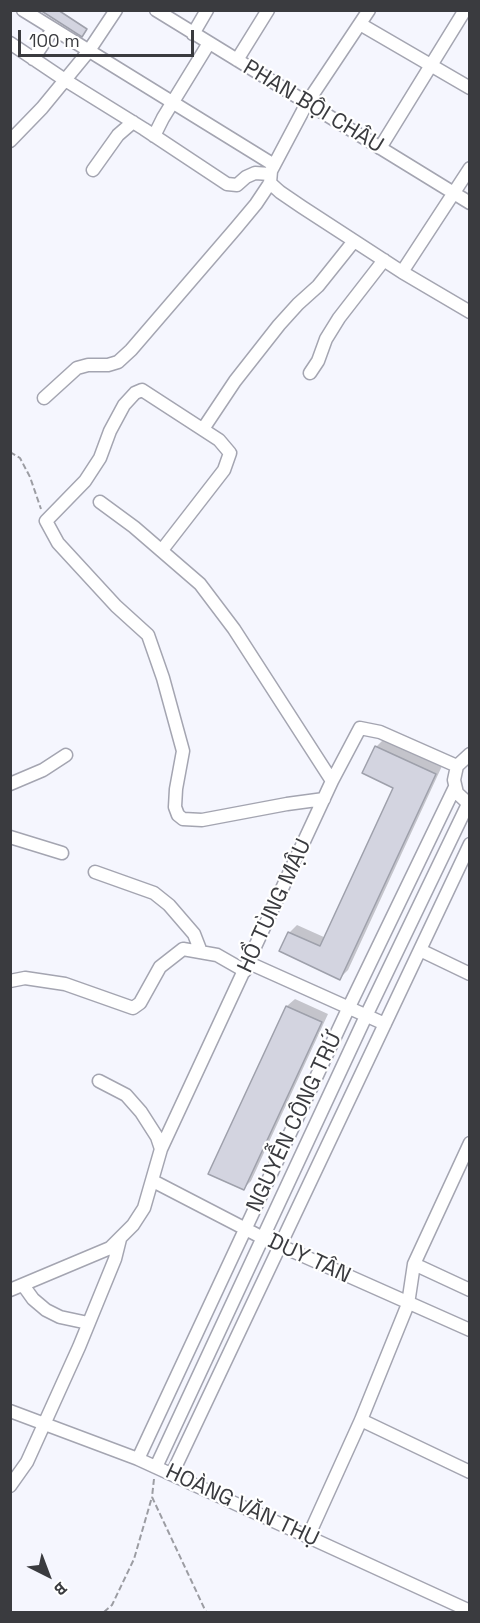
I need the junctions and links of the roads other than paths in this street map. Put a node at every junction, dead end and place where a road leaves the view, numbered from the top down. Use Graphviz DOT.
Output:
graph roads {
  1 [pos="23,10"];
  2 [pos="116,10"];
  3 [pos="156,10"];
  4 [pos="207,10"];
  5 [pos="268,10"];
  6 [pos="465,10"];
  7 [pos="367,11"];
  8 [pos="360,24"];
  9 [pos="53,29"];
  10 [pos="193,34"];
  11 [pos="10,43"];
  12 [pos="209,43"];
  13 [pos="88,52"];
  14 [pos="33,59"];
  15 [pos="237,60"];
  16 [pos="432,65"];
  17 [pos="65,80"];
  18 [pos="470,88"];
  19 [pos="173,103"];
  20 [pos="307,103"];
  21 [pos="133,122"];
  22 [pos="154,136"];
  23 [pos="10,141"];
  24 [pos="380,148"];
  25 [pos="470,168"];
  26 [pos="93,170"];
  27 [pos="272,174"];
  28 [pos="454,194"];
  29 [pos="470,203"];
  30 [pos="354,241"];
  31 [pos="384,260"];
  32 [pos="402,272"];
  33 [pos="470,312"];
  34 [pos="310,373"];
  35 [pos="44,398"];
  36 [pos="203,429"];
  37 [pos="100,502"];
  38 [pos="162,550"];
  39 [pos="470,754"];
  40 [pos="66,755"];
  41 [pos="457,766"];
  42 [pos="332,781"];
  43 [pos="10,784"];
  44 [pos="454,787"];
  45 [pos="324,799"];
  46 [pos="469,805"];
  47 [pos="10,837"];
  48 [pos="470,844"];
  49 [pos="62,853"];
  50 [pos="95,872"];
  51 [pos="420,950"];
  52 [pos="201,952"];
  53 [pos="247,967"];
  54 [pos="470,974"];
  55 [pos="10,981"];
  56 [pos="348,1009"];
  57 [pos="366,1016"];
  58 [pos="385,1024"];
  59 [pos="99,1082"];
  60 [pos="470,1143"];
  61 [pos="161,1149"];
  62 [pos="153,1181"];
  63 [pos="245,1229"];
  64 [pos="262,1237"];
  65 [pos="120,1239"];
  66 [pos="279,1245"];
  67 [pos="414,1264"];
  68 [pos="23,1285"];
  69 [pos="10,1290"];
  70 [pos="470,1290"];
  71 [pos="408,1304"];
  72 [pos="88,1323"];
  73 [pos="470,1330"];
  74 [pos="10,1411"];
  75 [pos="361,1420"];
  76 [pos="45,1424"];
  77 [pos="138,1460"];
  78 [pos="156,1467"];
  79 [pos="470,1472"];
  80 [pos="172,1474"];
  81 [pos="10,1486"];
  82 [pos="309,1537"];
  83 [pos="470,1611"];
  1 -- 9 [label="street"];
  2 -- 13 [label="street"];
  3 -- 10 [label="street, PHAN BỘI CHÂU"];
  4 -- 10 [label="street"];
  5 -- 15 [label="street"];
  6 -- 16 [label="street"];
  7 -- 8 [label="street"];
  8 -- 16 [label="street"];
  8 -- 20 [label="street"];
  9 -- 13 [label="street"];
  9 -- 14 [label="street"];
  10 -- 12 [label="street, PHAN BỘI CHÂU"];
  11 -- 14 [label="street"];
  12 -- 15 [label="street, PHAN BỘI CHÂU"];
  12 -- 19 [label="street"];
  13 -- 17 [label="street"];
  13 -- 19 [label="street"];
  14 -- 17 [label="street"];
  15 -- 20 [label="street, PHAN BỘI CHÂU"];
  16 -- 18 [label="street"];
  16 -- 24 [label="street"];
  17 -- 21 [label="street"];
  17 -- 23 [label="street"];
  19 -- 22 [label="street"];
  19 -- 27 [label="street"];
  20 -- 24 [label="street, PHAN BỘI CHÂU"];
  20 -- 27 [label="street"];
  21 -- 22 [label="street"];
  21 -- 26 [label="street"];
  22 -- 27 [label="street"];
  24 -- 28 [label="street, PHAN BỘI CHÂU"];
  25 -- 28 [label="street"];
  27 -- 30 [label="street"];
  27 -- 35 [label="street"];
  28 -- 29 [label="street, PHAN BỘI CHÂU"];
  28 -- 32 [label="street"];
  30 -- 31 [label="street"];
  30 -- 36 [label="street"];
  31 -- 32 [label="street"];
  31 -- 34 [label="street"];
  32 -- 33 [label="street"];
  36 -- 38 [label="street"];
  36 -- 45 [label="street"];
  37 -- 38 [label="street"];
  38 -- 42 [label="street"];
  39 -- 41 [label="street"];
  40 -- 43 [label="street"];
  41 -- 42 [label="street, HỒ TÙNG MẬU"];
  41 -- 44 [label="street, NGUYỄN CÔNG TRỨ"];
  42 -- 45 [label="street, HỒ TÙNG MẬU"];
  44 -- 46 [label="street"];
  44 -- 56 [label="street, NGUYỄN CÔNG TRỨ"];
  45 -- 53 [label="street, HỒ TÙNG MẬU"];
  46 -- 57 [label="street, NGUYỄN CÔNG TRỨ"];
  47 -- 49 [label="street"];
  48 -- 51 [label="street, NGUYỄN CÔNG TRỨ"];
  50 -- 52 [label="street"];
  51 -- 54 [label="street"];
  51 -- 58 [label="street, NGUYỄN CÔNG TRỨ"];
  52 -- 53 [label="street"];
  52 -- 55 [label="street"];
  53 -- 56 [label="street"];
  53 -- 61 [label="street, HỒ TÙNG MẬU"];
  56 -- 57 [label="street"];
  56 -- 63 [label="street, NGUYỄN CÔNG TRỨ"];
  57 -- 58 [label="street"];
  57 -- 64 [label="street, NGUYỄN CÔNG TRỨ"];
  58 -- 66 [label="street, NGUYỄN CÔNG TRỨ"];
  59 -- 61 [label="street"];
  60 -- 67 [label="street"];
  61 -- 62 [label="street, HỒ TÙNG MẬU"];
  62 -- 63 [label="street, DUY TÂN"];
  62 -- 65 [label="street, HỒ TÙNG MẬU"];
  63 -- 64 [label="street, DUY TÂN"];
  63 -- 77 [label="street, NGUYỄN CÔNG TRỨ"];
  64 -- 66 [label="street, DUY TÂN"];
  64 -- 78 [label="street, NGUYỄN CÔNG TRỨ"];
  65 -- 68 [label="street"];
  65 -- 72 [label="street"];
  66 -- 71 [label="street, DUY TÂN"];
  66 -- 80 [label="street, NGUYỄN CÔNG TRỨ"];
  67 -- 70 [label="street"];
  67 -- 71 [label="street"];
  68 -- 69 [label="street"];
  68 -- 72 [label="street"];
  71 -- 73 [label="street, DUY TÂN"];
  71 -- 75 [label="street"];
  72 -- 76 [label="street"];
  74 -- 76 [label="street, HOÀNG VĂN THỤ"];
  75 -- 79 [label="street"];
  75 -- 82 [label="street"];
  76 -- 77 [label="street, HOÀNG VĂN THỤ"];
  76 -- 81 [label="street"];
  77 -- 78 [label="street, HOÀNG VĂN THỤ"];
  78 -- 80 [label="street, HOÀNG VĂN THỤ"];
  80 -- 82 [label="street, HOÀNG VĂN THỤ"];
  82 -- 83 [label="street, HOÀNG VĂN THỤ"];
}
